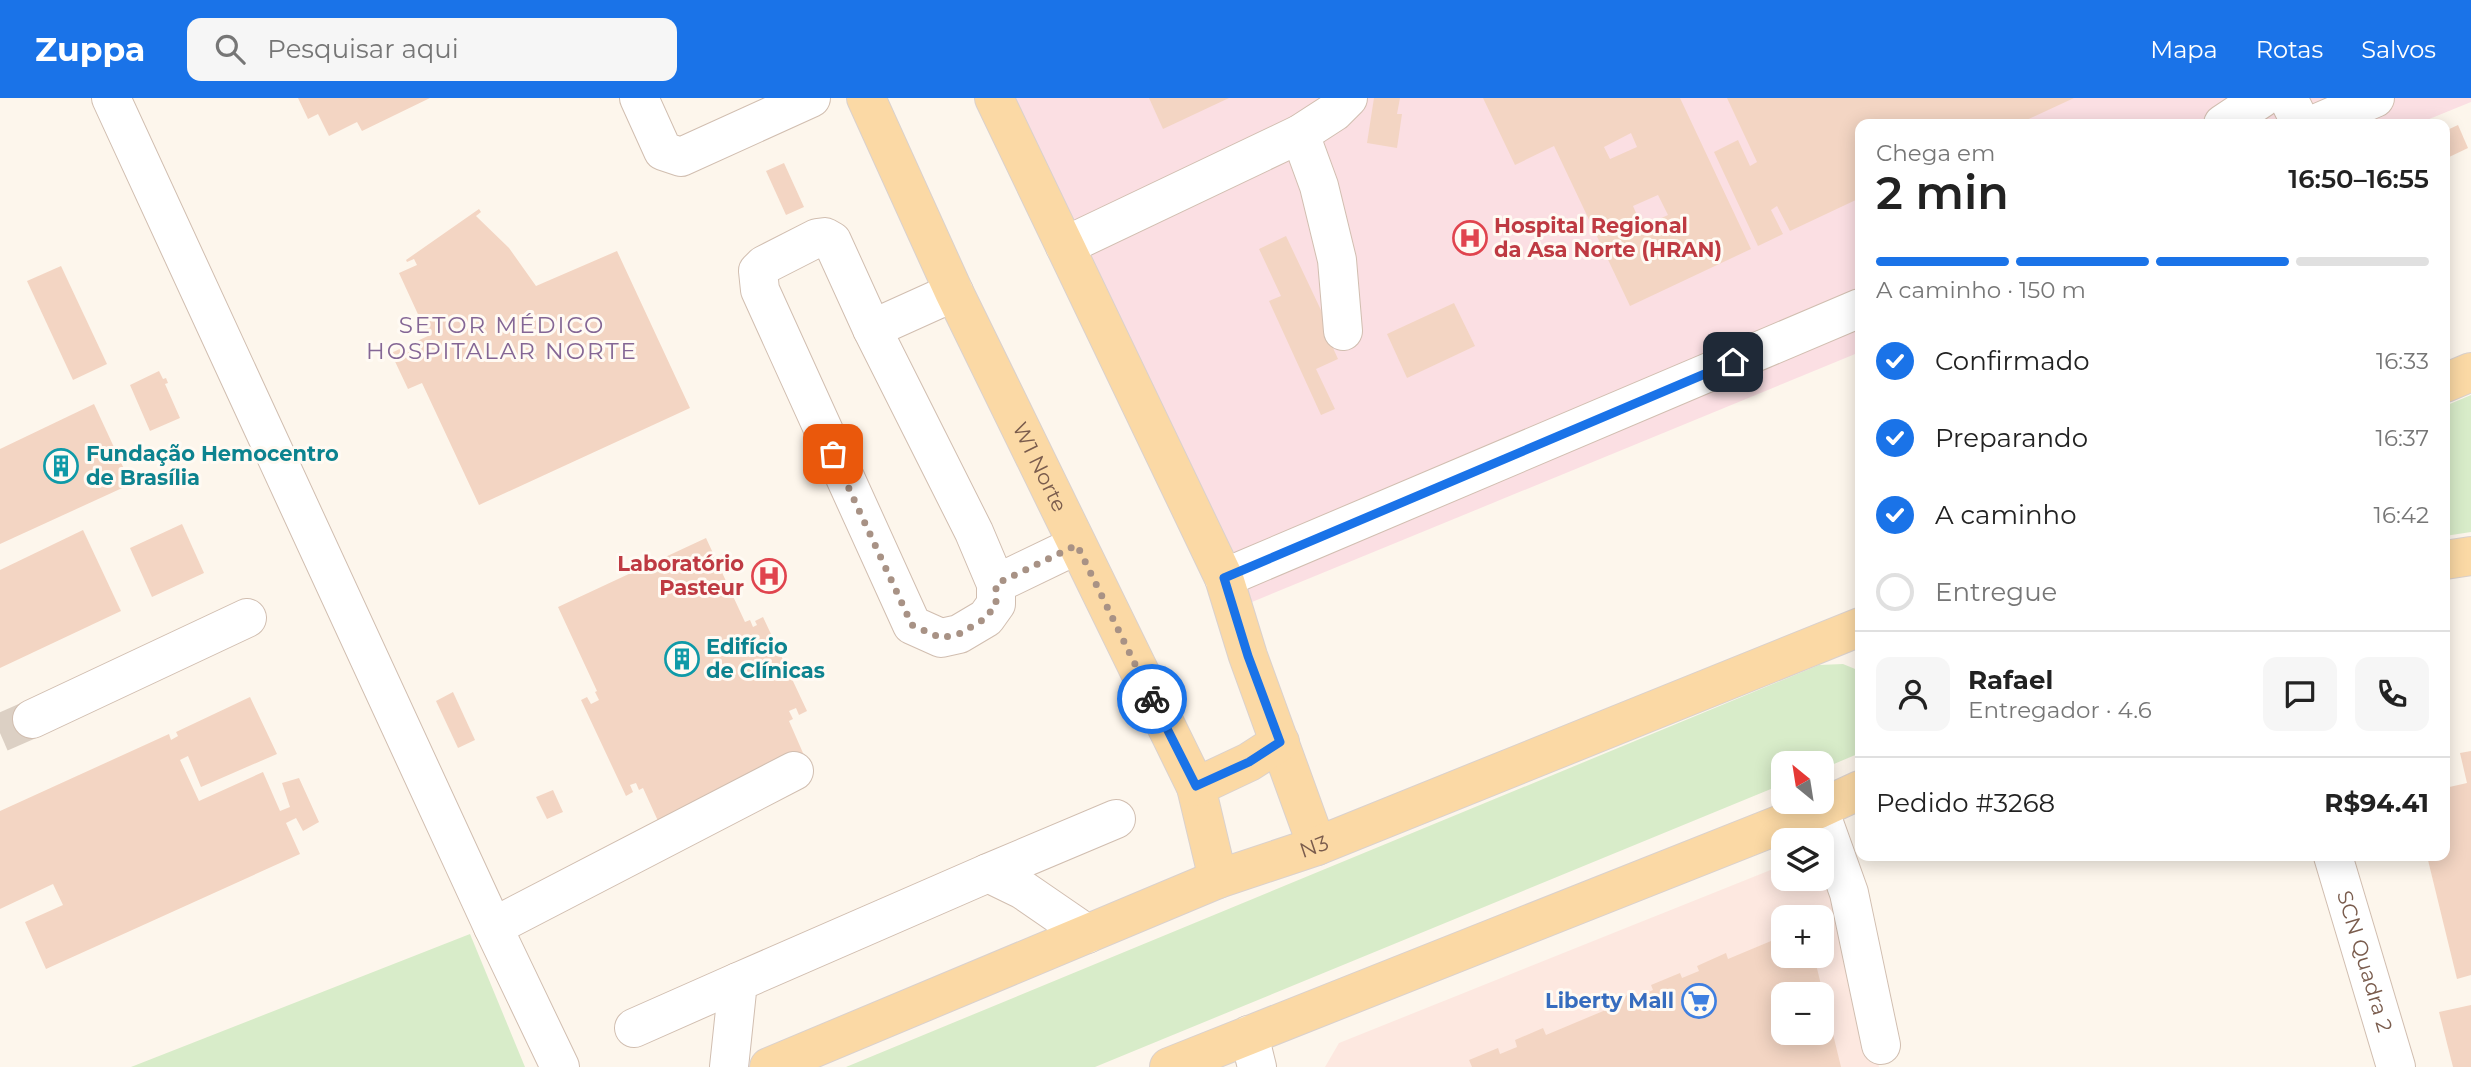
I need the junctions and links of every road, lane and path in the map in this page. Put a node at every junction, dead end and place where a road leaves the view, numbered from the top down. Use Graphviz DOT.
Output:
graph roads {
  1 [pos="111,98"];
  2 [pos="639,98"];
  3 [pos="811,98"];
  4 [pos="866,98"];
  5 [pos="994,98"];
  6 [pos="1348,98"];
  7 [pos="2262,98"];
  8 [pos="2288,98"];
  9 [pos="2375,98"];
  10 [pos="2230,119"];
  11 [pos="2298,119"];
  12 [pos="2327,119"];
  13 [pos="1300,134"];
  14 [pos="1065,246"];
  15 [pos="954,292"];
  16 [pos="1855,309"];
  17 [pos="872,329"];
  18 [pos="1343,331"];
  19 [pos="2471,372"];
  20 [pos="2450,381"];
  21 [pos="1077,545"];
  22 [pos="2471,556"];
  23 [pos="2450,560"];
  24 [pos="1224,578"];
  25 [pos="996,584"];
  26 [pos="247,618"];
  27 [pos="1855,629"];
  28 [pos="32,719"];
  29 [pos="1280,742"];
  30 [pos="794,771"];
  31 [pos="1196,786"];
  32 [pos="1855,792"];
  33 [pos="1834,802"];
  34 [pos="1807,814"];
  35 [pos="1821,814"];
  36 [pos="1116,819"];
  37 [pos="1317,846"];
  38 [pos="2334,861"];
  39 [pos="988,873"];
  40 [pos="1218,879"];
  41 [pos="493,927"];
  42 [pos="1087,934"];
  43 [pos="738,982"];
  44 [pos="634,1028"];
  45 [pos="1881,1045"];
  46 [pos="1253,1051"];
  47 [pos="561,1067"];
  48 [pos="729,1067"];
  49 [pos="769,1067"];
  50 [pos="1169,1067"];
  51 [pos="2396,1067"];
  1 -- 41 [label="street"];
  2 -- 3 [label="street"];
  4 -- 15 [label="main road, W1 Norte"];
  5 -- 14 [label="main road"];
  6 -- 13 [label="street"];
  7 -- 10 [label="street"];
  8 -- 11 [label="street"];
  9 -- 12 [label="street"];
  13 -- 14 [label="street"];
  13 -- 18 [label="street"];
  14 -- 24 [label="main road"];
  15 -- 17 [label="street"];
  15 -- 21 [label="main road, W1 Norte"];
  16 -- 24 [label="street"];
  17 -- 25 [label="street"];
  17 -- 25 [label="street"];
  19 -- 20 [label="main road"];
  21 -- 25 [label="street"];
  21 -- 31 [label="main road, W1 Norte"];
  22 -- 23 [label="main road"];
  24 -- 29 [label="main road"];
  26 -- 28 [label="street"];
  27 -- 37 [label="main road, N3"];
  29 -- 31 [label="main road"];
  29 -- 37 [label="main road"];
  30 -- 41 [label="street"];
  31 -- 40 [label="main road, W1 Norte"];
  32 -- 33 [label="main road"];
  34 -- 46 [label="main road"];
  35 -- 45 [label="street"];
  36 -- 39 [label="street"];
  37 -- 40 [label="main road, N3"];
  38 -- 51 [label="street, SCN Quadra 2"];
  39 -- 42 [label="street"];
  39 -- 43 [label="street"];
  40 -- 42 [label="main road, N3"];
  41 -- 47 [label="street"];
  42 -- 49 [label="main road, N3"];
  43 -- 44 [label="street"];
  43 -- 48 [label="street"];
  46 -- 50 [label="main road"];
}
